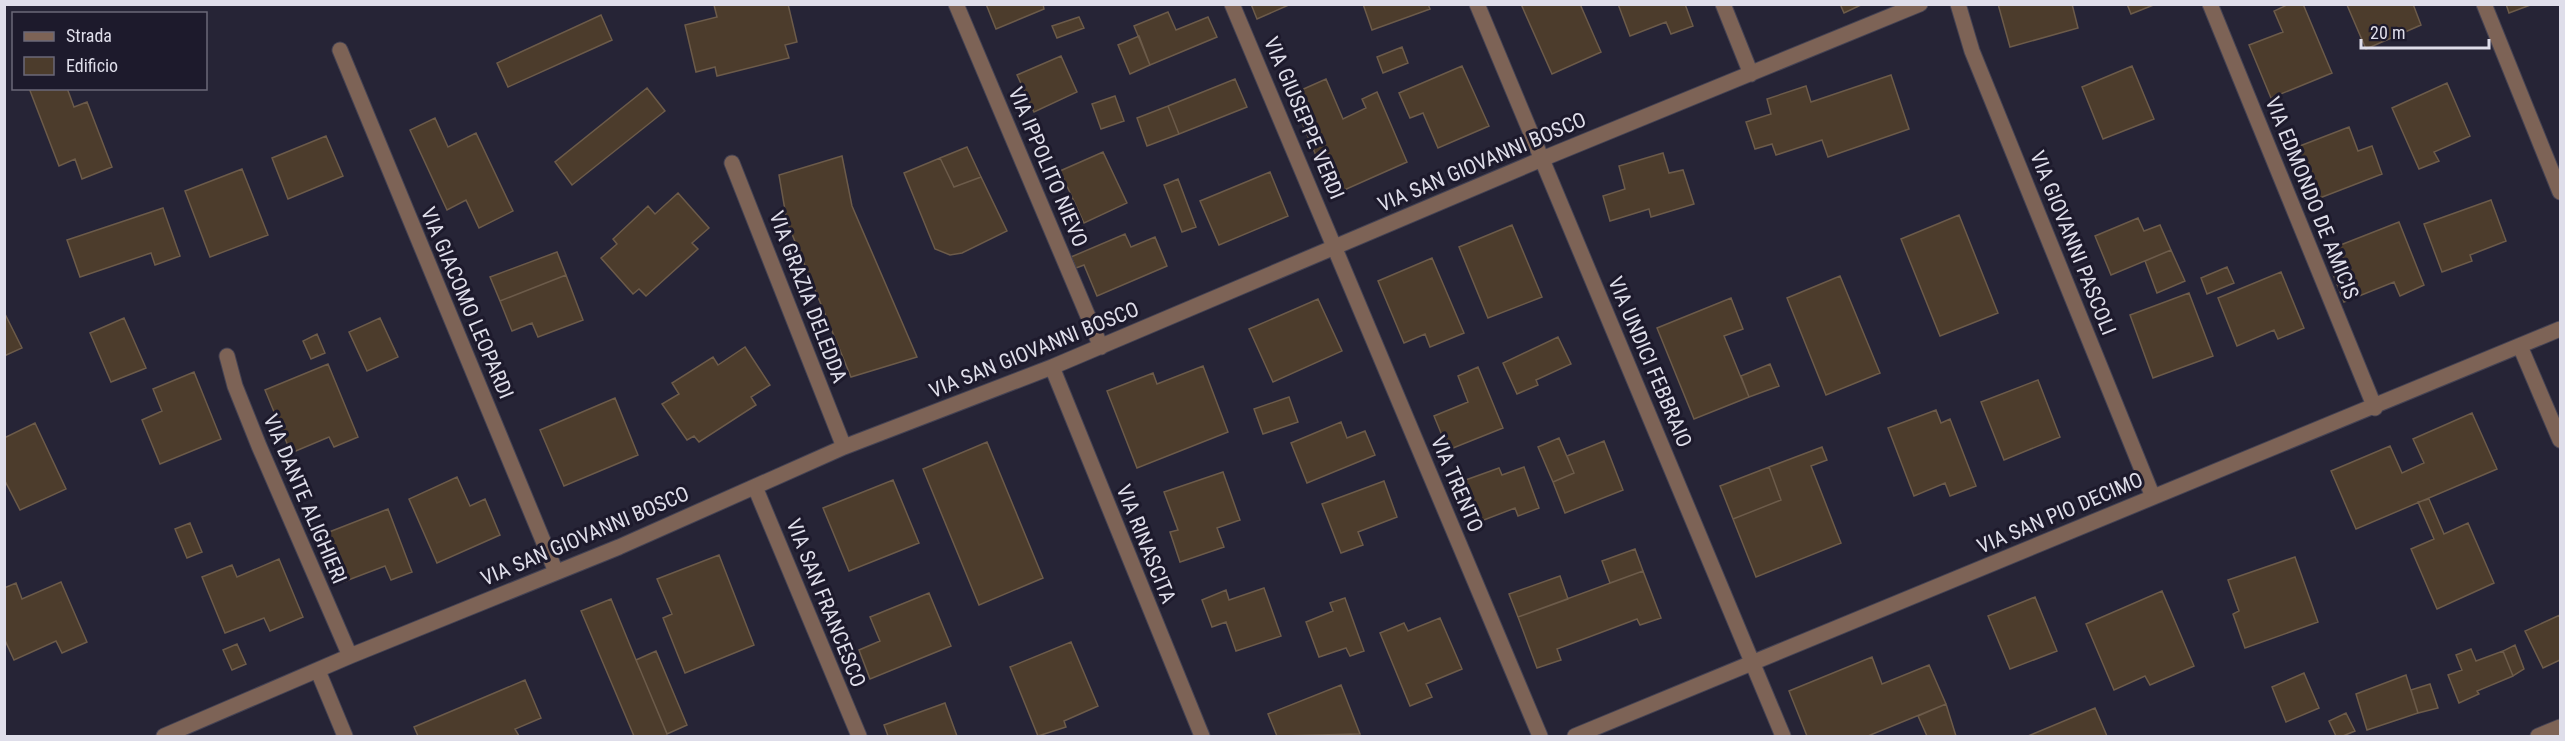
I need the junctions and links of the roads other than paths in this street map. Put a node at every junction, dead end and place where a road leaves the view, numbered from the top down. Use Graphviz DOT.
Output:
graph roads {
  1 [pos="956,4"];
  2 [pos="1232,4"];
  3 [pos="1477,4"];
  4 [pos="1723,4"];
  5 [pos="1920,4"];
  6 [pos="1958,4"];
  7 [pos="2210,4"];
  8 [pos="2484,4"];
  9 [pos="340,50"];
  10 [pos="1751,74"];
  11 [pos="1542,159"];
  12 [pos="732,163"];
  13 [pos="2560,192"];
  14 [pos="1336,247"];
  15 [pos="2560,329"];
  16 [pos="1101,346"];
  17 [pos="2520,346"];
  18 [pos="227,356"];
  19 [pos="1052,367"];
  20 [pos="2375,408"];
  21 [pos="2560,440"];
  22 [pos="844,447"];
  23 [pos="755,487"];
  24 [pos="2153,496"];
  25 [pos="556,572"];
  26 [pos="350,656"];
  27 [pos="1753,664"];
  28 [pos="318,670"];
  29 [pos="2560,727"];
  30 [pos="164,736"];
  31 [pos="345,736"];
  32 [pos="859,736"];
  33 [pos="1202,736"];
  34 [pos="1540,736"];
  35 [pos="1575,736"];
  36 [pos="1783,736"];
  37 [pos="2538,736"];
  1 -- 16 [label="street, VIA IPPOLITO NIEVO"];
  2 -- 14 [label="street, VIA GIUSEPPE VERDI"];
  3 -- 11 [label="street, VIA UNDICI FEBBRAIO"];
  4 -- 10 [label="street"];
  5 -- 10 [label="street, VIA SAN GIOVANNI BOSCO"];
  6 -- 24 [label="street, VIA GIOVANNI PASCOLI"];
  7 -- 20 [label="street, VIA EDMONDO DE AMICIS"];
  8 -- 13 [label="street"];
  9 -- 25 [label="street, VIA GIACOMO LEOPARDI"];
  10 -- 11 [label="street, VIA SAN GIOVANNI BOSCO"];
  11 -- 14 [label="street, VIA SAN GIOVANNI BOSCO"];
  11 -- 27 [label="street, VIA UNDICI FEBBRAIO"];
  12 -- 22 [label="street, VIA GRAZIA DELEDDA"];
  14 -- 16 [label="street, VIA SAN GIOVANNI BOSCO"];
  14 -- 34 [label="street, VIA TRENTO"];
  15 -- 17 [label="street, VIA SAN PIO DECIMO"];
  16 -- 19 [label="street, VIA SAN GIOVANNI BOSCO"];
  17 -- 20 [label="street, VIA SAN PIO DECIMO"];
  17 -- 21 [label="street"];
  18 -- 26 [label="street, VIA DANTE ALIGHIERI"];
  19 -- 22 [label="street, VIA SAN GIOVANNI BOSCO"];
  19 -- 33 [label="street, VIA RINASCITA"];
  20 -- 24 [label="street, VIA SAN PIO DECIMO"];
  22 -- 23 [label="street, VIA SAN GIOVANNI BOSCO"];
  23 -- 25 [label="street, VIA SAN GIOVANNI BOSCO"];
  23 -- 32 [label="street, VIA SAN FRANCESCO"];
  24 -- 27 [label="street, VIA SAN PIO DECIMO"];
  25 -- 26 [label="street, VIA SAN GIOVANNI BOSCO"];
  26 -- 28 [label="street, VIA SAN GIOVANNI BOSCO"];
  27 -- 35 [label="street, VIA SAN PIO DECIMO"];
  27 -- 36 [label="street, VIA UNDICI FEBBRAIO"];
  28 -- 30 [label="street, VIA SAN GIOVANNI BOSCO"];
  28 -- 31 [label="street"];
  29 -- 37 [label="street"];
}
